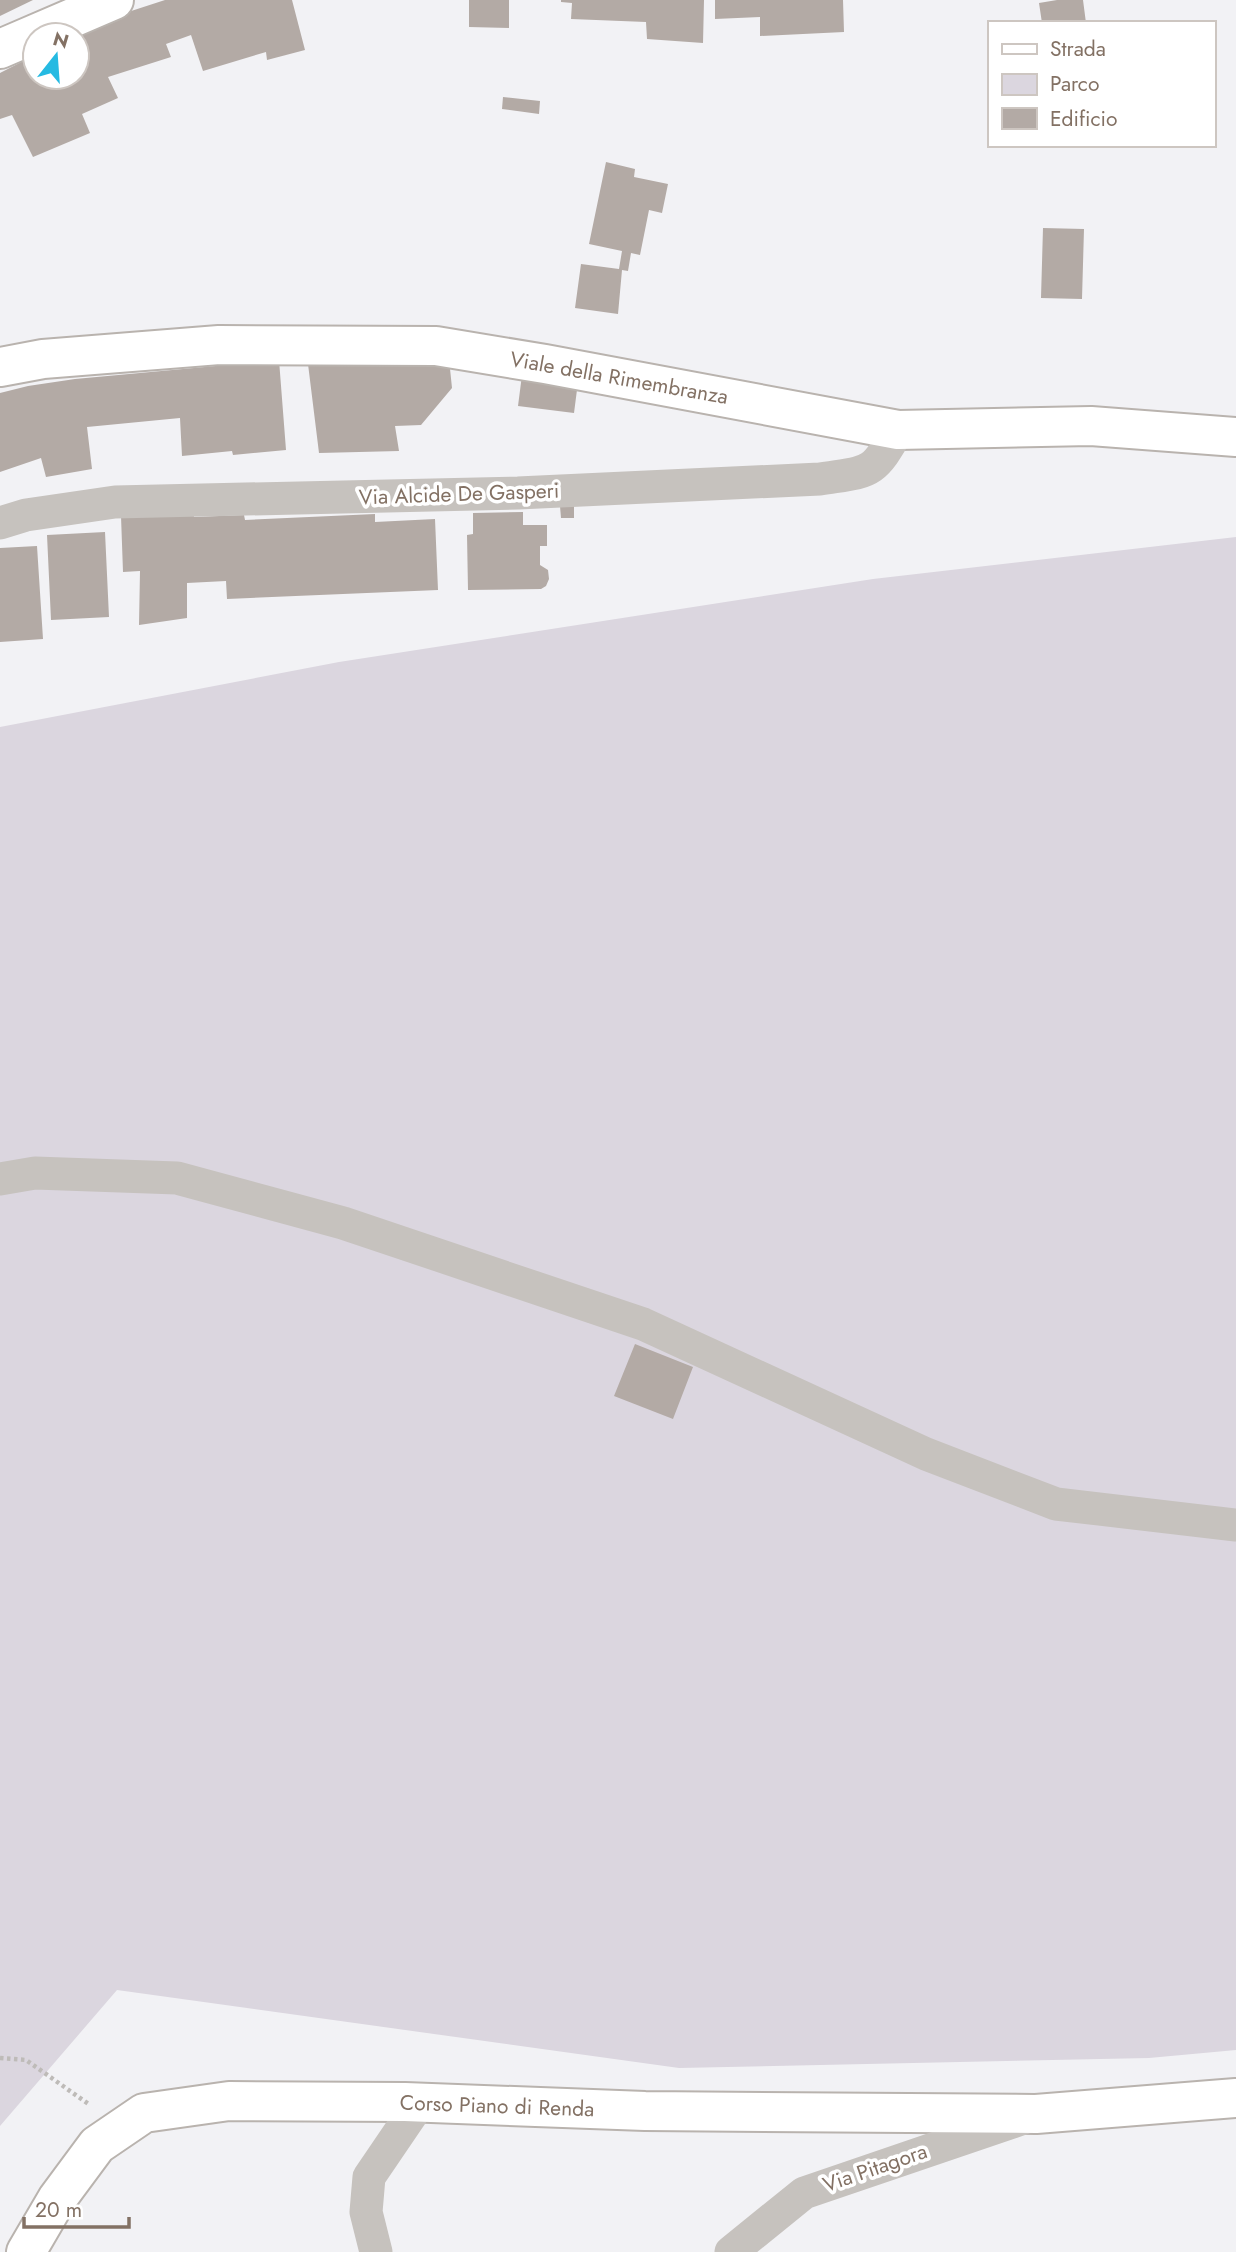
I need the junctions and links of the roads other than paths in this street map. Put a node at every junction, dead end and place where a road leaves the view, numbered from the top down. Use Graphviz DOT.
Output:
graph roads {
  1 [pos="114,0"];
  2 [pos="0,49"];
  3 [pos="0,367"];
  4 [pos="898,430"];
  5 [pos="1236,437"];
  6 [pos="0,523"];
  7 [pos="0,1179"];
  8 [pos="1236,1525"];
  9 [pos="1236,2098"];
  10 [pos="420,2102"];
  11 [pos="1036,2114"];
  12 [pos="26,2252"];
  13 [pos="376,2252"];
  14 [pos="731,2252"];
  1 -- 2 [label="main road"];
  3 -- 4 [label="main road, Viale della Rimembranza"];
  4 -- 5 [label="main road, Viale della Rimembranza"];
  4 -- 6 [label="street, Via Alcide De Gasperi"];
  7 -- 8 [label="street"];
  9 -- 11 [label="main road, Corso Piano di Renda"];
  10 -- 11 [label="main road, Corso Piano di Renda"];
  10 -- 12 [label="main road, Corso Piano di Renda"];
  10 -- 13 [label="street"];
  11 -- 14 [label="street, Via Pitagora"];
}
